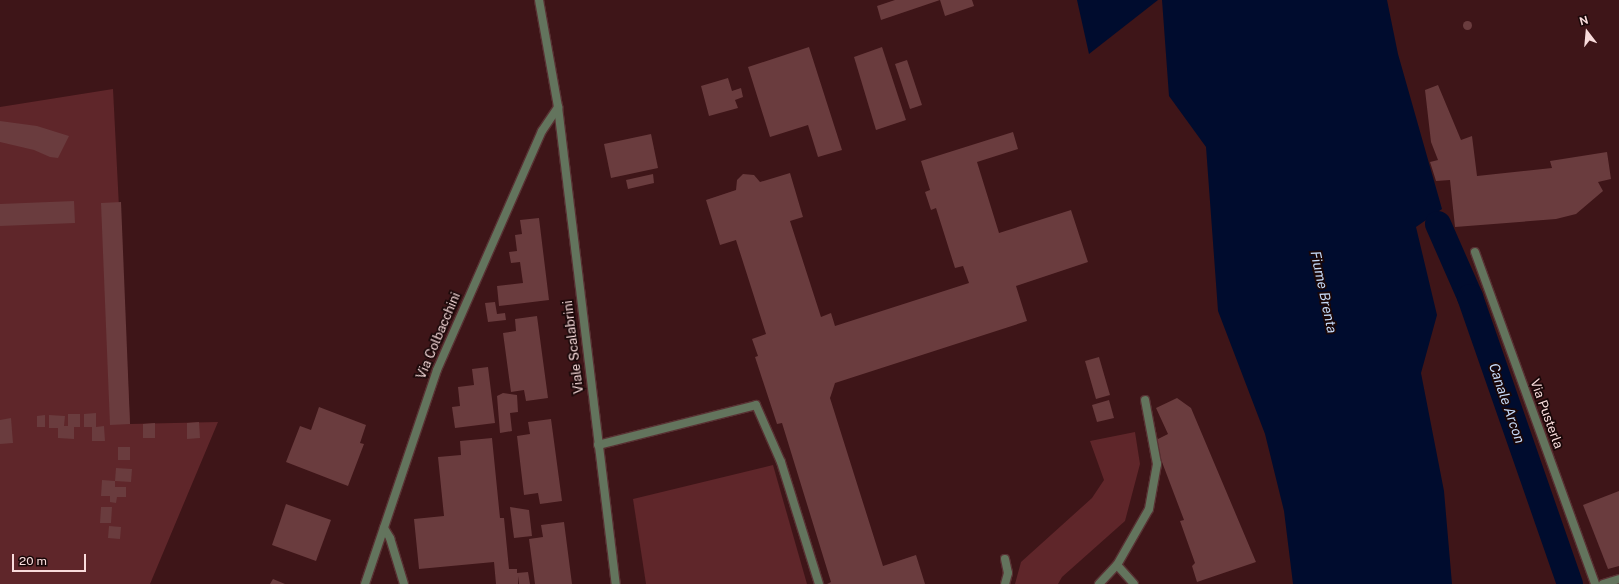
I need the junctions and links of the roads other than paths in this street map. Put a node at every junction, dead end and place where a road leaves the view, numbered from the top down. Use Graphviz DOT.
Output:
graph roads {
  1 [pos="540,0"];
  2 [pos="558,107"];
  3 [pos="1475,252"];
  4 [pos="1145,400"];
  5 [pos="598,445"];
  6 [pos="384,528"];
  7 [pos="1005,559"];
  8 [pos="1118,565"];
  9 [pos="1619,579"];
  10 [pos="365,584"];
  11 [pos="404,584"];
  12 [pos="616,584"];
  13 [pos="819,584"];
  14 [pos="1005,584"];
  15 [pos="1098,584"];
  16 [pos="1134,584"];
  17 [pos="1595,584"];
  18 [pos="1603,584"];
  1 -- 2 [label="street, Viale Scalabrini"];
  2 -- 5 [label="street, Viale Scalabrini"];
  2 -- 6 [label="street, Via Colbacchini"];
  3 -- 17 [label="street, Via Pusterla"];
  4 -- 8 [label="street"];
  5 -- 12 [label="street, Viale Scalabrini"];
  5 -- 13 [label="street"];
  6 -- 10 [label="street, Via Colbacchini"];
  6 -- 11 [label="street"];
  7 -- 14 [label="street"];
  8 -- 15 [label="street"];
  8 -- 16 [label="street"];
  9 -- 18 [label="street"];
}
